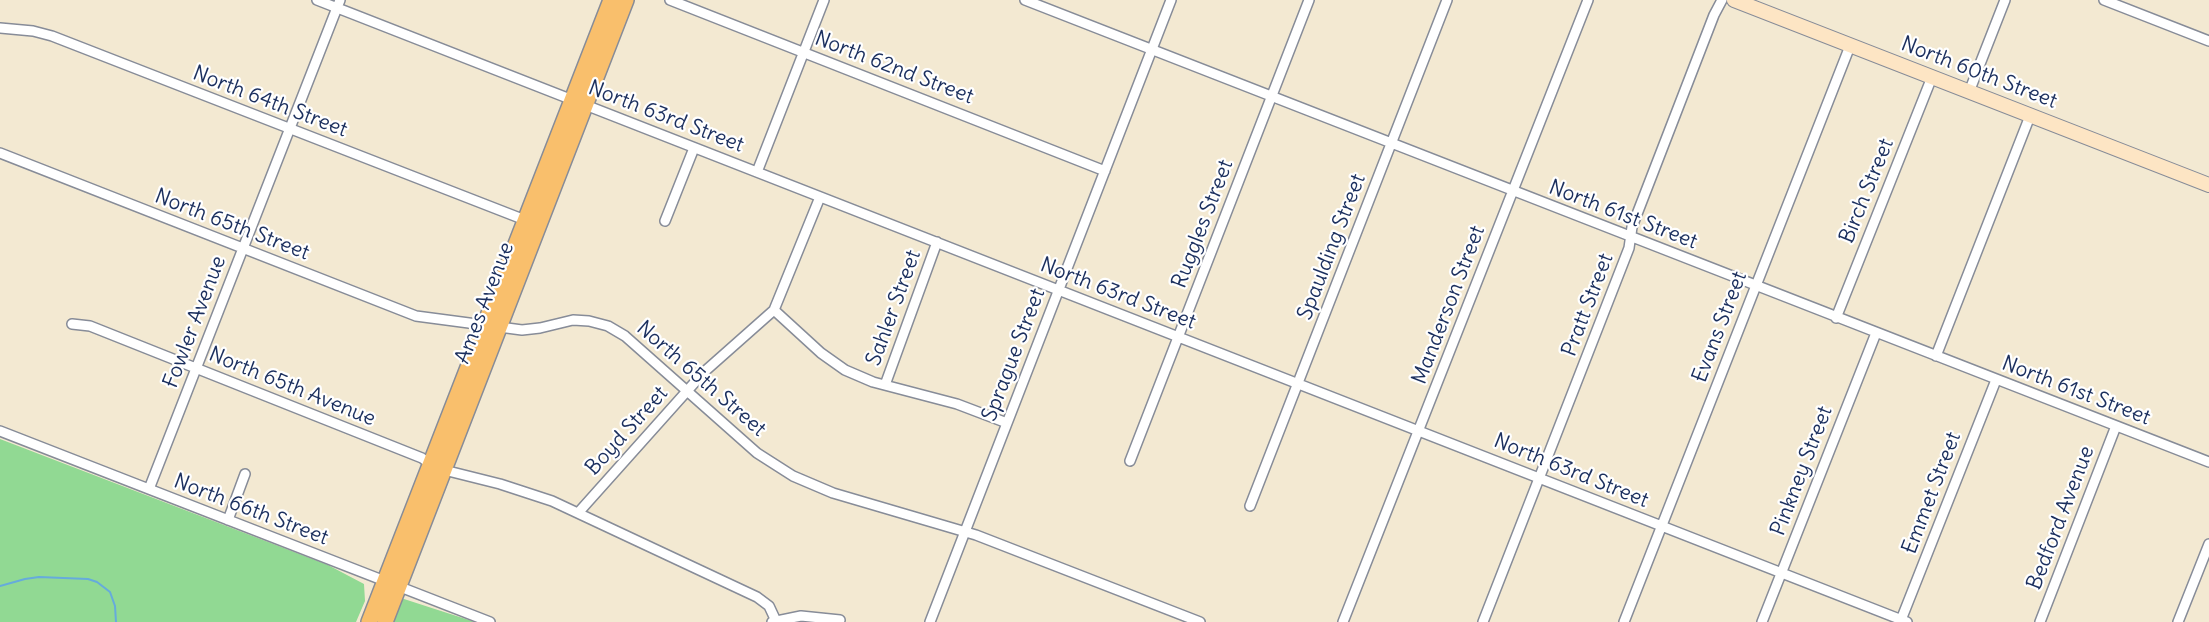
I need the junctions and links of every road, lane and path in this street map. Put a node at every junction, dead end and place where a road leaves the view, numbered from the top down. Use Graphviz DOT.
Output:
graph roads {
  1 [pos="317,0"];
  2 [pos="610,0"];
  3 [pos="626,0"];
  4 [pos="670,0"];
  5 [pos="824,0"];
  6 [pos="1025,0"];
  7 [pos="1171,0"];
  8 [pos="1310,0"];
  9 [pos="1447,0"];
  10 [pos="1588,0"];
  11 [pos="1722,0"];
  12 [pos="1734,0"];
  13 [pos="2005,0"];
  14 [pos="2104,0"];
  15 [pos="338,4"];
  16 [pos="0,28"];
  17 [pos="2209,41"];
  18 [pos="1850,46"];
  19 [pos="1152,50"];
  20 [pos="803,52"];
  21 [pos="1932,77"];
  22 [pos="1970,92"];
  23 [pos="1272,97"];
  24 [pos="578,103"];
  25 [pos="2030,116"];
  26 [pos="290,128"];
  27 [pos="1392,144"];
  28 [pos="694,148"];
  29 [pos="2,154"];
  30 [pos="0,166"];
  31 [pos="1105,171"];
  32 [pos="757,172"];
  33 [pos="2209,185"];
  34 [pos="1512,191"];
  35 [pos="820,197"];
  36 [pos="525,220"];
  37 [pos="665,221"];
  38 [pos="1630,237"];
  39 [pos="937,242"];
  40 [pos="243,249"];
  41 [pos="1755,286"];
  42 [pos="1059,290"];
  43 [pos="774,310"];
  44 [pos="1836,318"];
  45 [pos="72,324"];
  46 [pos="491,325"];
  47 [pos="1876,333"];
  48 [pos="1179,337"];
  49 [pos="1936,356"];
  50 [pos="196,369"];
  51 [pos="1996,380"];
  52 [pos="1299,383"];
  53 [pos="885,386"];
  54 [pos="687,391"];
  55 [pos="1007,423"];
  56 [pos="2116,426"];
  57 [pos="1419,430"];
  58 [pos="0,431"];
  59 [pos="1130,461"];
  60 [pos="2209,462"];
  61 [pos="437,467"];
  62 [pos="245,474"];
  63 [pos="1539,478"];
  64 [pos="149,489"];
  65 [pos="1250,506"];
  66 [pos="578,513"];
  67 [pos="228,520"];
  68 [pos="1661,526"];
  69 [pos="965,531"];
  70 [pos="2209,544"];
  71 [pos="1781,573"];
  72 [pos="392,584"];
  73 [pos="840,620"];
  74 [pos="1904,621"];
  75 [pos="369,622"];
  76 [pos="385,622"];
  77 [pos="490,622"];
  78 [pos="774,622"];
  79 [pos="930,622"];
  80 [pos="1200,622"];
  81 [pos="1343,622"];
  82 [pos="1483,622"];
  83 [pos="1624,622"];
  84 [pos="1762,622"];
  85 [pos="2040,622"];
  86 [pos="2178,622"];
  1 -- 15 [label="street, North 63rd Street"];
  2 -- 24 [label="main road, Ames Avenue"];
  3 -- 24 [label="main road, Ames Avenue"];
  4 -- 20 [label="street, North 62nd Street"];
  5 -- 20 [label="street"];
  6 -- 19 [label="street, North 61st Street"];
  7 -- 19 [label="street, Sprague Street"];
  8 -- 23 [label="street, Ruggles Street"];
  9 -- 27 [label="street, Spaulding Street"];
  10 -- 34 [label="street, Manderson Street"];
  11 -- 38 [label="street, Pratt Street"];
  12 -- 18 [label="main road, North 60th Street"];
  13 -- 22 [label="street"];
  14 -- 17 [label="street"];
  15 -- 24 [label="street, North 63rd Street"];
  15 -- 26 [label="street, Fowler Avenue"];
  16 -- 26 [label="street, North 64th Street"];
  18 -- 21 [label="main road, North 60th Street"];
  18 -- 41 [label="street, Evans Street"];
  19 -- 23 [label="street, North 61st Street"];
  19 -- 31 [label="street, Sprague Street"];
  20 -- 31 [label="street, North 62nd Street"];
  20 -- 32 [label="street"];
  21 -- 22 [label="main road, North 60th Street"];
  21 -- 44 [label="street, Birch Street"];
  22 -- 25 [label="main road, North 60th Street"];
  23 -- 27 [label="street, North 61st Street"];
  23 -- 48 [label="street, Ruggles Street"];
  24 -- 28 [label="street, North 63rd Street"];
  24 -- 36 [label="main road, Ames Avenue"];
  24 -- 46 [label="main road, Ames Avenue"];
  25 -- 33 [label="main road, North 60th Street"];
  25 -- 49 [label="street"];
  26 -- 36 [label="street, North 64th Street"];
  26 -- 40 [label="street, Fowler Avenue"];
  27 -- 34 [label="street, North 61st Street"];
  27 -- 52 [label="street, Spaulding Street"];
  28 -- 32 [label="street, North 63rd Street"];
  28 -- 37 [label="street"];
  29 -- 30 [label="street"];
  29 -- 40 [label="street, North 65th Street"];
  31 -- 42 [label="street, Sprague Street"];
  32 -- 35 [label="street, North 63rd Street"];
  34 -- 38 [label="street, North 61st Street"];
  34 -- 57 [label="street, Manderson Street"];
  35 -- 39 [label="street, North 63rd Street"];
  35 -- 43 [label="street, Boyd Street"];
  36 -- 46 [label="main road, Ames Avenue"];
  38 -- 41 [label="street, North 61st Street"];
  38 -- 63 [label="street, Pratt Street"];
  39 -- 42 [label="street, North 63rd Street"];
  39 -- 53 [label="street, Sahler Street"];
  40 -- 46 [label="street, North 65th Street"];
  40 -- 50 [label="street, Fowler Avenue"];
  41 -- 44 [label="street, North 61st Street"];
  41 -- 68 [label="street, Evans Street"];
  42 -- 48 [label="street, North 63rd Street"];
  42 -- 55 [label="street, Sprague Street"];
  43 -- 53 [label="street"];
  43 -- 54 [label="street, Boyd Street"];
  44 -- 47 [label="street, North 61st Street"];
  45 -- 50 [label="street, North 65th Avenue"];
  46 -- 54 [label="street, North 65th Street"];
  46 -- 61 [label="main road, Ames Avenue"];
  47 -- 49 [label="street, North 61st Street"];
  47 -- 71 [label="street, Pinkney Street"];
  48 -- 52 [label="street, North 63rd Street"];
  48 -- 59 [label="street, Ruggles Street"];
  49 -- 51 [label="street, North 61st Street"];
  50 -- 61 [label="street, North 65th Avenue"];
  50 -- 64 [label="street, Fowler Avenue"];
  51 -- 56 [label="street, North 61st Street"];
  51 -- 74 [label="street, Emmet Street"];
  52 -- 57 [label="street, North 63rd Street"];
  52 -- 65 [label="street, Spaulding Street"];
  53 -- 55 [label="street"];
  54 -- 66 [label="street, Boyd Street"];
  54 -- 69 [label="street, North 65th Street"];
  55 -- 69 [label="street, Sprague Street"];
  56 -- 60 [label="street, North 61st Street"];
  56 -- 85 [label="street, Bedford Avenue"];
  57 -- 63 [label="street, North 63rd Street"];
  57 -- 81 [label="street, Manderson Street"];
  58 -- 64 [label="street, North 66th Street"];
  61 -- 66 [label="street, North 65th Avenue"];
  61 -- 72 [label="main road, Ames Avenue"];
  62 -- 67 [label="street"];
  63 -- 68 [label="street, North 63rd Street"];
  63 -- 82 [label="street, Pratt Street"];
  64 -- 67 [label="street, North 66th Street"];
  66 -- 78 [label="street, North 65th Avenue"];
  67 -- 72 [label="street, North 66th Street"];
  68 -- 71 [label="street, North 63rd Street"];
  68 -- 83 [label="street, Evans Street"];
  69 -- 79 [label="street, Sprague Street"];
  69 -- 80 [label="street, North 65th Street"];
  70 -- 86 [label="street"];
  71 -- 74 [label="street, North 63rd Street"];
  71 -- 84 [label="street, Pinkney Street"];
  72 -- 75 [label="main road, Ames Avenue"];
  72 -- 76 [label="main road, Ames Avenue"];
  72 -- 77 [label="street, North 66th Street"];
  73 -- 78 [label="street"];
}
